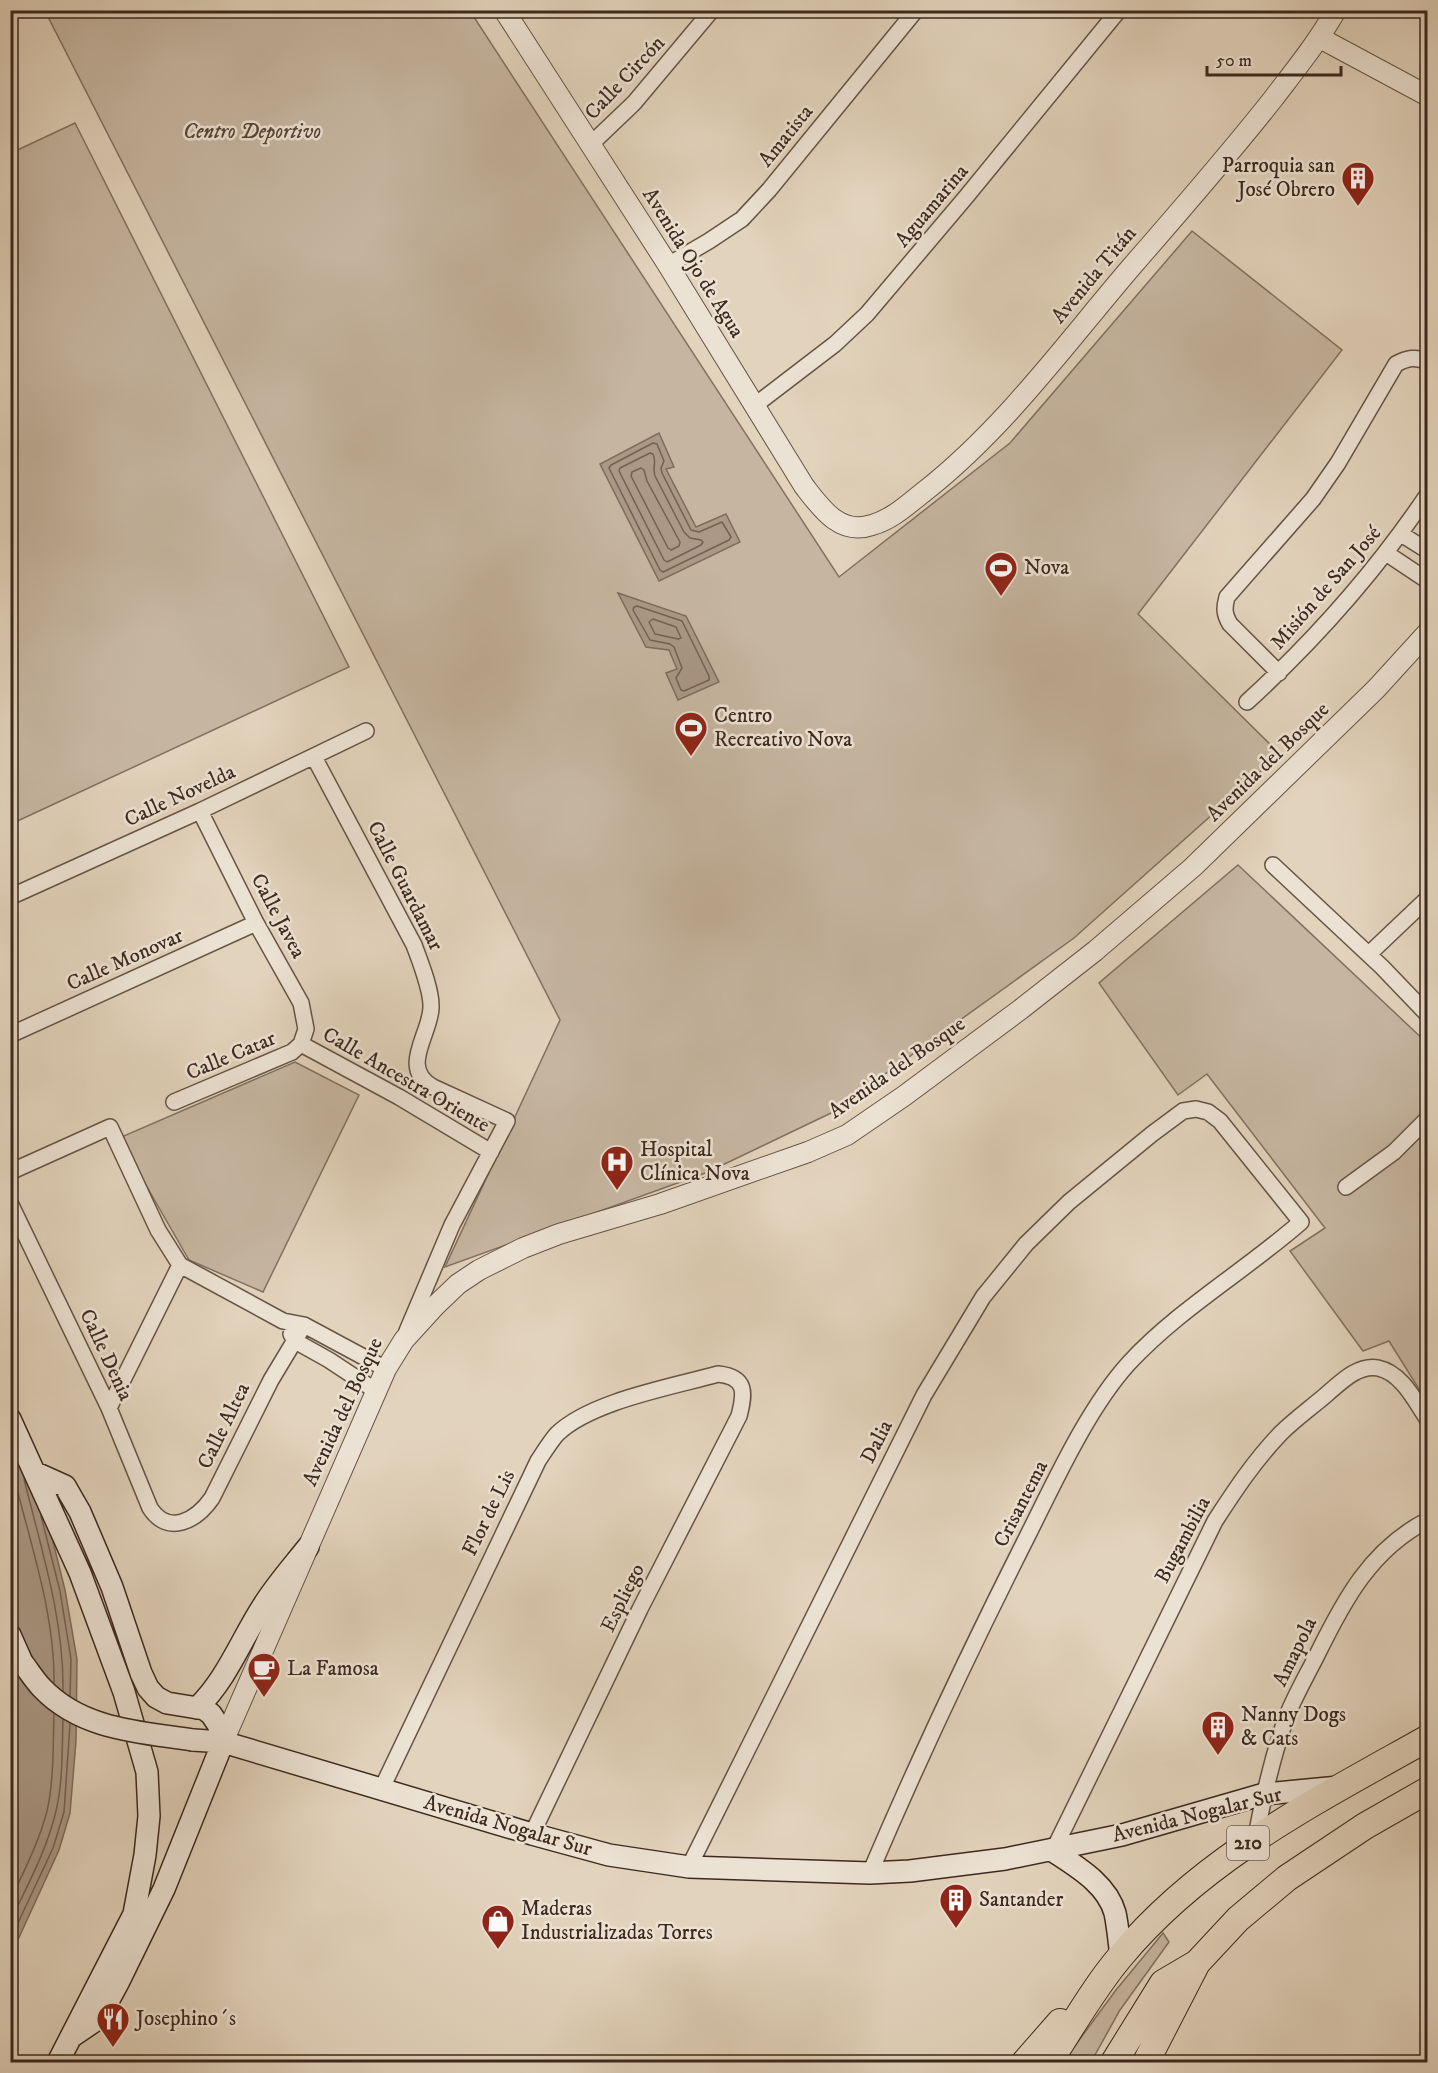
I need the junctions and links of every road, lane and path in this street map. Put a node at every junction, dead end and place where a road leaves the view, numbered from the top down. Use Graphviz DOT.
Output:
graph roads {
  1 [pos="504,10"];
  2 [pos="712,10"];
  3 [pos="916,10"];
  4 [pos="1119,10"];
  5 [pos="1336,10"];
  6 [pos="1320,38"];
  7 [pos="1428,96"];
  8 [pos="590,145"];
  9 [pos="668,265"];
  10 [pos="1428,362"];
  11 [pos="754,406"];
  12 [pos="1428,494"];
  13 [pos="853,528"];
  14 [pos="1401,534"];
  15 [pos="1428,551"];
  16 [pos="1386,554"];
  17 [pos="1428,581"];
  18 [pos="1428,632"];
  19 [pos="1279,673"];
  20 [pos="1247,702"];
  21 [pos="366,731"];
  22 [pos="314,758"];
  23 [pos="200,811"];
  24 [pos="1273,865"];
  25 [pos="10,897"];
  26 [pos="1428,898"];
  27 [pos="256,923"];
  28 [pos="1369,954"];
  29 [pos="1428,1016"];
  30 [pos="10,1035"];
  31 [pos="301,1044"];
  32 [pos="419,1075"];
  33 [pos="174,1102"];
  34 [pos="1428,1118"];
  35 [pos="490,1152"];
  36 [pos="10,1172"];
  37 [pos="1346,1187"];
  38 [pos="10,1203"];
  39 [pos="1301,1222"];
  40 [pos="180,1266"];
  41 [pos="283,1321"];
  42 [pos="304,1325"];
  43 [pos="404,1340"];
  44 [pos="295,1341"];
  45 [pos="386,1369"];
  46 [pos="738,1380"];
  47 [pos="376,1391"];
  48 [pos="109,1408"];
  49 [pos="10,1419"];
  50 [pos="1428,1420"];
  51 [pos="36,1473"];
  52 [pos="1428,1520"];
  53 [pos="165,1521"];
  54 [pos="308,1547"];
  55 [pos="10,1635"];
  56 [pos="197,1708"];
  57 [pos="1428,1738"];
  58 [pos="223,1742"];
  59 [pos="1342,1786"];
  60 [pos="381,1790"];
  61 [pos="1428,1790"];
  62 [pos="1264,1794"];
  63 [pos="532,1834"];
  64 [pos="1256,1837"];
  65 [pos="1053,1851"];
  66 [pos="689,1867"];
  67 [pos="870,1873"];
  68 [pos="1121,1956"];
  69 [pos="1197,1963"];
  70 [pos="1098,1987"];
  71 [pos="71,2037"];
  72 [pos="1147,2061"];
  73 [pos="58,2062"];
  74 [pos="1025,2062"];
  75 [pos="1049,2062"];
  76 [pos="1114,2062"];
  1 -- 8 [label="street, Avenida Ojo de Agua"];
  2 -- 8 [label="street, Calle Circón"];
  3 -- 9 [label="street, Amatista"];
  4 -- 11 [label="street, Aguamarina"];
  5 -- 6 [label="street, Avenida Titán"];
  6 -- 7 [label="street"];
  6 -- 13 [label="street, Avenida Titán"];
  8 -- 9 [label="street, Avenida Ojo de Agua"];
  9 -- 11 [label="street, Avenida Ojo de Agua"];
  10 -- 19 [label="street"];
  11 -- 13 [label="street, Avenida Ojo de Agua"];
  12 -- 14 [label="street, Misión de San José"];
  14 -- 15 [label="street"];
  14 -- 16 [label="street, Misión de San José"];
  16 -- 17 [label="street"];
  16 -- 19 [label="street, Misión de San José"];
  18 -- 43 [label="street, Avenida del Bosque"];
  19 -- 20 [label="street, Misión de San José"];
  21 -- 22 [label="street, Calle Novelda"];
  22 -- 23 [label="street, Calle Novelda"];
  22 -- 32 [label="street, Calle Guardamar"];
  23 -- 25 [label="street, Calle Novelda"];
  23 -- 27 [label="street, Calle Javea"];
  24 -- 28 [label="street"];
  26 -- 28 [label="street"];
  27 -- 30 [label="street, Calle Monovar"];
  27 -- 31 [label="street, Calle Javea"];
  28 -- 29 [label="street"];
  31 -- 33 [label="street, Calle Catar"];
  31 -- 35 [label="street, Calle Ancestra Oriente"];
  32 -- 35 [label="street, Calle Ancestra Oriente"];
  34 -- 37 [label="street"];
  35 -- 43 [label="street"];
  36 -- 40 [label="street"];
  38 -- 48 [label="street, Calle Denia"];
  39 -- 66 [label="street, Dalia"];
  39 -- 67 [label="street, Crisantema"];
  40 -- 41 [label="street"];
  40 -- 48 [label="street"];
  41 -- 42 [label="street"];
  41 -- 44 [label="street"];
  42 -- 44 [label="street, Calle Altea"];
  42 -- 45 [label="street"];
  43 -- 45 [label="street, Avenida del Bosque"];
  44 -- 47 [label="street"];
  44 -- 53 [label="street, Calle Altea"];
  45 -- 47 [label="street, Avenida del Bosque"];
  46 -- 60 [label="street, Flor de Lis"];
  46 -- 63 [label="street, Espliego"];
  47 -- 54 [label="street, Avenida del Bosque"];
  48 -- 53 [label="street, Calle Denia"];
  49 -- 51 [label="main road"];
  50 -- 65 [label="street, Bugambilia"];
  51 -- 56 [label="main road"];
  51 -- 71 [label="main road"];
  52 -- 62 [label="street, Amapola"];
  54 -- 56 [label="main road"];
  54 -- 58 [label="street, Avenida del Bosque"];
  55 -- 58 [label="main road, Avenida Nogalar Sur, bridge"];
  56 -- 58 [label="main road"];
  57 -- 59 [label="highway, Avenida Nogalar Sur / 210"];
  58 -- 60 [label="main road, Avenida Nogalar Sur"];
  58 -- 71 [label="main road"];
  59 -- 62 [label="main road, Avenida Nogalar Sur"];
  59 -- 64 [label="highway, Avenida Nogalar Sur / 210"];
  60 -- 63 [label="main road, Avenida Nogalar Sur"];
  61 -- 69 [label="highway, 210"];
  62 -- 64 [label="street, Amapola"];
  62 -- 65 [label="main road, Avenida Nogalar Sur"];
  63 -- 66 [label="main road, Avenida Nogalar Sur"];
  64 -- 68 [label="highway, Avenida Nogalar Sur / 210"];
  65 -- 67 [label="main road, Avenida Nogalar Sur"];
  65 -- 68 [label="main road"];
  66 -- 67 [label="main road, Avenida Nogalar Sur"];
  68 -- 70 [label="highway, Avenida Nogalar Sur / 210"];
  69 -- 72 [label="highway, 210"];
  69 -- 76 [label="highway"];
  70 -- 74 [label="highway"];
  70 -- 75 [label="highway, Avenida Nogalar Sur / 210"];
  71 -- 73 [label="main road"];
}
